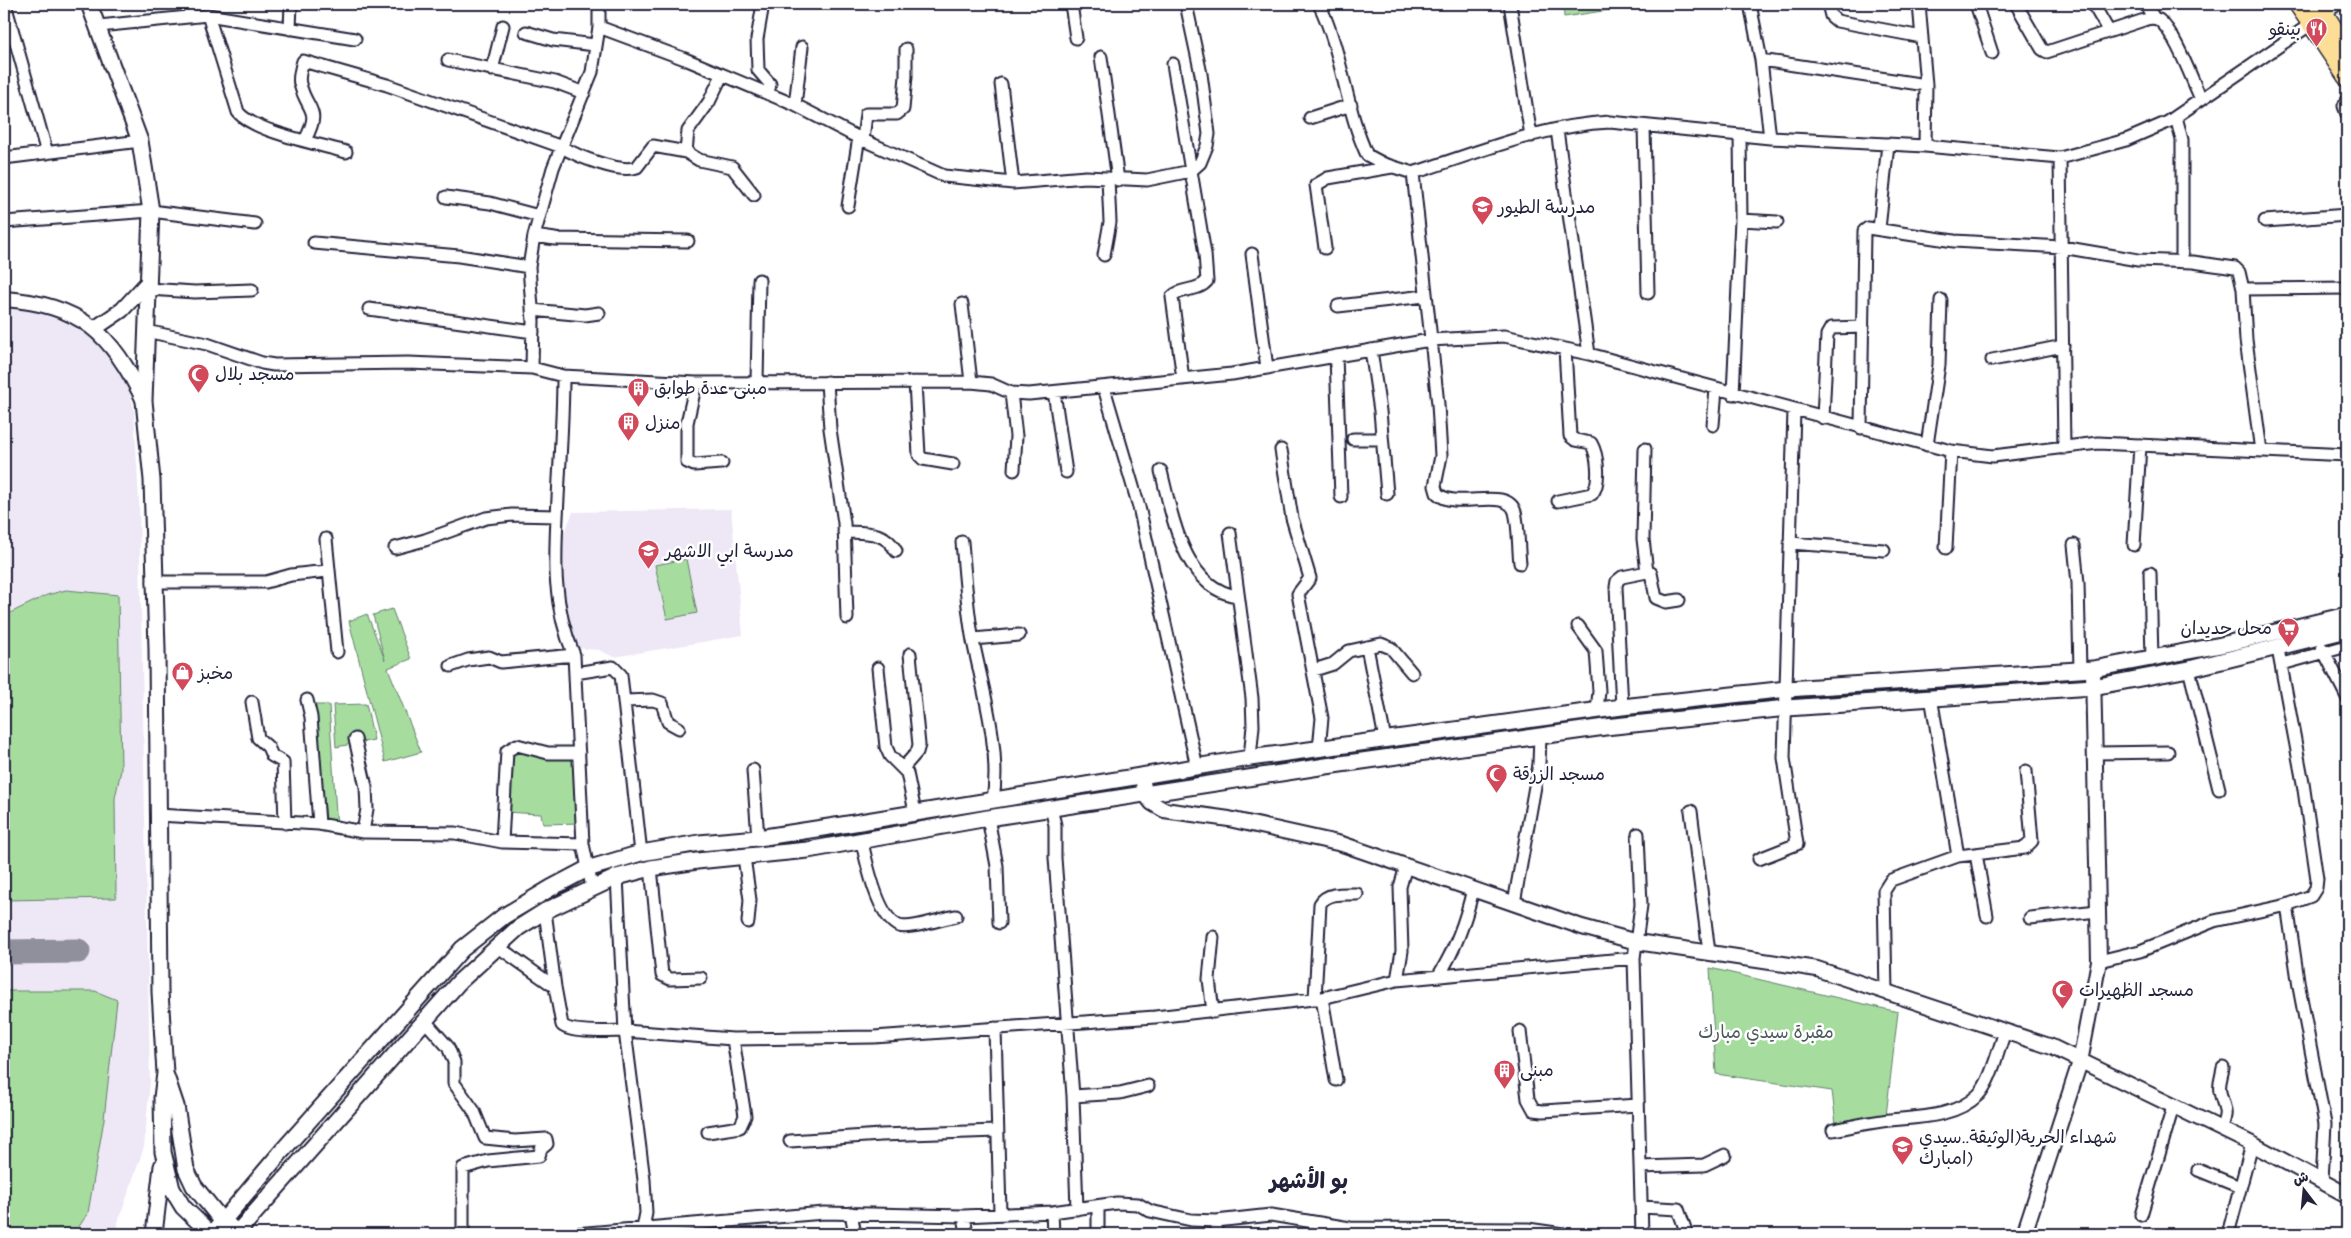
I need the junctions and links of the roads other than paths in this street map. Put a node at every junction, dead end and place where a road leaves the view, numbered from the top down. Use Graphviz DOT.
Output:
graph roads {
  1 [pos="5,4"];
  2 [pos="89,4"];
  3 [pos="188,4"];
  4 [pos="291,4"];
  5 [pos="599,4"];
  6 [pos="762,4"];
  7 [pos="1071,4"];
  8 [pos="1186,4"];
  9 [pos="1319,4"];
  10 [pos="1510,4"];
  11 [pos="1750,4"];
  12 [pos="1828,4"];
  13 [pos="1920,4"];
  14 [pos="1976,4"];
  15 [pos="2016,4"];
  16 [pos="2092,4"];
  17 [pos="2145,4"];
  18 [pos="2298,4"];
  19 [pos="2345,4"];
  20 [pos="2347,8"];
  21 [pos="2323,11"];
  22 [pos="208,15"];
  23 [pos="191,17"];
  24 [pos="2154,18"];
  25 [pos="99,26"];
  26 [pos="503,26"];
  27 [pos="599,27"];
  28 [pos="290,29"];
  29 [pos="2108,30"];
  30 [pos="526,32"];
  31 [pos="1922,37"];
  32 [pos="1076,38"];
  33 [pos="355,39"];
  34 [pos="595,45"];
  35 [pos="802,47"];
  36 [pos="906,49"];
  37 [pos="2347,50"];
  38 [pos="1992,53"];
  39 [pos="1101,57"];
  40 [pos="448,60"];
  41 [pos="1761,60"];
  42 [pos="1173,64"];
  43 [pos="492,70"];
  44 [pos="722,75"];
  45 [pos="2347,77"];
  46 [pos="1001,84"];
  47 [pos="1926,85"];
  48 [pos="584,93"];
  49 [pos="768,94"];
  50 [pos="2201,99"];
  51 [pos="2347,99"];
  52 [pos="795,105"];
  53 [pos="1351,105"];
  54 [pos="2347,114"];
  55 [pos="2176,116"];
  56 [pos="1310,118"];
  57 [pos="1644,126"];
  58 [pos="1557,130"];
  59 [pos="1740,135"];
  60 [pos="1531,136"];
  61 [pos="1770,138"];
  62 [pos="861,139"];
  63 [pos="305,140"];
  64 [pos="140,141"];
  65 [pos="1888,144"];
  66 [pos="1925,146"];
  67 [pos="562,147"];
  68 [pos="346,152"];
  69 [pos="686,152"];
  70 [pos="47,153"];
  71 [pos="4,158"];
  72 [pos="2060,158"];
  73 [pos="1396,166"];
  74 [pos="1191,171"];
  75 [pos="1413,173"];
  76 [pos="1113,180"];
  77 [pos="1013,183"];
  78 [pos="754,195"];
  79 [pos="446,197"];
  80 [pos="848,206"];
  81 [pos="151,211"];
  82 [pos="2347,215"];
  83 [pos="539,216"];
  84 [pos="1741,220"];
  85 [pos="2265,221"];
  86 [pos="4,222"];
  87 [pos="1777,222"];
  88 [pos="255,224"];
  89 [pos="1879,229"];
  90 [pos="534,236"];
  91 [pos="688,241"];
  92 [pos="314,243"];
  93 [pos="2062,247"];
  94 [pos="1325,248"];
  95 [pos="1252,254"];
  96 [pos="1104,255"];
  97 [pos="2182,262"];
  98 [pos="529,267"];
  99 [pos="759,280"];
  100 [pos="147,286"];
  101 [pos="2347,288"];
  102 [pos="2243,289"];
  103 [pos="252,290"];
  104 [pos="1648,293"];
  105 [pos="1425,296"];
  106 [pos="4,299"];
  107 [pos="1941,300"];
  108 [pos="962,304"];
  109 [pos="1338,306"];
  110 [pos="369,309"];
  111 [pos="532,310"];
  112 [pos="599,313"];
  113 [pos="1863,327"];
  114 [pos="94,329"];
  115 [pos="146,331"];
  116 [pos="533,332"];
  117 [pos="1430,340"];
  118 [pos="2063,346"];
  119 [pos="1565,349"];
  120 [pos="1372,350"];
  121 [pos="1589,354"];
  122 [pos="1336,356"];
  123 [pos="1992,360"];
  124 [pos="532,368"];
  125 [pos="1268,368"];
  126 [pos="564,376"];
  127 [pos="1183,379"];
  128 [pos="757,382"];
  129 [pos="827,382"];
  130 [pos="914,382"];
  131 [pos="971,382"];
  132 [pos="696,383"];
  133 [pos="1104,388"];
  134 [pos="1716,389"];
  135 [pos="1054,392"];
  136 [pos="1011,393"];
  137 [pos="1734,394"];
  138 [pos="144,401"];
  139 [pos="1794,410"];
  140 [pos="1823,418"];
  141 [pos="1713,425"];
  142 [pos="1861,428"];
  143 [pos="1353,439"];
  144 [pos="1382,439"];
  145 [pos="1927,445"];
  146 [pos="2140,445"];
  147 [pos="2064,448"];
  148 [pos="1645,449"];
  149 [pos="1280,450"];
  150 [pos="1951,451"];
  151 [pos="2261,451"];
  152 [pos="2347,455"];
  153 [pos="722,464"];
  154 [pos="952,464"];
  155 [pos="1014,470"];
  156 [pos="1161,471"];
  157 [pos="1066,472"];
  158 [pos="1386,494"];
  159 [pos="1341,497"];
  160 [pos="1558,501"];
  161 [pos="557,516"];
  162 [pos="844,532"];
  163 [pos="1230,533"];
  164 [pos="326,539"];
  165 [pos="962,542"];
  166 [pos="1790,543"];
  167 [pos="2074,545"];
  168 [pos="2134,545"];
  169 [pos="395,548"];
  170 [pos="1946,548"];
  171 [pos="896,550"];
  172 [pos="1884,550"];
  173 [pos="1520,563"];
  174 [pos="328,571"];
  175 [pos="1647,572"];
  176 [pos="2150,572"];
  177 [pos="153,582"];
  178 [pos="1237,596"];
  179 [pos="1679,600"];
  180 [pos="2347,615"];
  181 [pos="848,618"];
  182 [pos="1578,626"];
  183 [pos="2347,630"];
  184 [pos="1019,635"];
  185 [pos="2317,637"];
  186 [pos="973,639"];
  187 [pos="2347,646"];
  188 [pos="1367,647"];
  189 [pos="2278,649"];
  190 [pos="337,652"];
  191 [pos="2324,652"];
  192 [pos="910,654"];
  193 [pos="574,655"];
  194 [pos="2152,660"];
  195 [pos="2282,664"];
  196 [pos="452,666"];
  197 [pos="878,668"];
  198 [pos="2190,669"];
  199 [pos="1314,670"];
  200 [pos="2087,670"];
  201 [pos="575,673"];
  202 [pos="1412,673"];
  203 [pos="2093,687"];
  204 [pos="1787,689"];
  205 [pos="1931,696"];
  206 [pos="2347,697"];
  207 [pos="307,700"];
  208 [pos="625,701"];
  209 [pos="252,702"];
  210 [pos="1622,707"];
  211 [pos="1787,708"];
  212 [pos="1597,711"];
  213 [pos="678,728"];
  214 [pos="1540,736"];
  215 [pos="355,739"];
  216 [pos="1385,739"];
  217 [pos="1319,749"];
  218 [pos="2168,752"];
  219 [pos="579,753"];
  220 [pos="2095,753"];
  221 [pos="1250,758"];
  222 [pos="1196,767"];
  223 [pos="903,768"];
  224 [pos="753,770"];
  225 [pos="2026,771"];
  226 [pos="1142,776"];
  227 [pos="2219,789"];
  228 [pos="1145,794"];
  229 [pos="993,800"];
  230 [pos="1051,808"];
  231 [pos="1691,811"];
  232 [pos="915,812"];
  233 [pos="157,816"];
  234 [pos="988,818"];
  235 [pos="285,823"];
  236 [pos="319,824"];
  237 [pos="364,832"];
  238 [pos="1638,834"];
  239 [pos="758,838"];
  240 [pos="502,842"];
  241 [pos="862,842"];
  242 [pos="583,844"];
  243 [pos="641,853"];
  244 [pos="1976,854"];
  245 [pos="1958,856"];
  246 [pos="744,857"];
  247 [pos="1759,858"];
  248 [pos="1406,866"];
  249 [pos="651,868"];
  250 [pos="587,870"];
  251 [pos="617,877"];
  252 [pos="592,887"];
  253 [pos="1473,889"];
  254 [pos="1357,894"];
  255 [pos="1514,903"];
  256 [pos="2287,905"];
  257 [pos="545,911"];
  258 [pos="2098,911"];
  259 [pos="956,916"];
  260 [pos="1987,916"];
  261 [pos="2030,918"];
  262 [pos="748,922"];
  263 [pos="999,923"];
  264 [pos="1213,937"];
  265 [pos="1637,942"];
  266 [pos="497,946"];
  267 [pos="1708,952"];
  268 [pos="1634,958"];
  269 [pos="2099,961"];
  270 [pos="1439,975"];
  271 [pos="701,978"];
  272 [pos="1397,980"];
  273 [pos="555,987"];
  274 [pos="1886,992"];
  275 [pos="1318,999"];
  276 [pos="1213,1012"];
  277 [pos="425,1020"];
  278 [pos="1068,1022"];
  279 [pos="995,1028"];
  280 [pos="625,1031"];
  281 [pos="1520,1031"];
  282 [pos="2005,1032"];
  283 [pos="733,1039"];
  284 [pos="2080,1062"];
  285 [pos="2223,1068"];
  286 [pos="165,1072"];
  287 [pos="1336,1080"];
  288 [pos="1148,1086"];
  289 [pos="1073,1096"];
  290 [pos="1638,1105"];
  291 [pos="2173,1107"];
  292 [pos="1833,1130"];
  293 [pos="2221,1130"];
  294 [pos="708,1132"];
  295 [pos="998,1132"];
  296 [pos="790,1141"];
  297 [pos="2252,1144"];
  298 [pos="163,1152"];
  299 [pos="1725,1155"];
  300 [pos="1640,1167"];
  301 [pos="2198,1170"];
  302 [pos="2322,1181"];
  303 [pos="2240,1187"];
  304 [pos="2347,1195"];
  305 [pos="1098,1206"];
  306 [pos="1641,1207"];
  307 [pos="1077,1209"];
  308 [pos="1052,1212"];
  309 [pos="850,1213"];
  310 [pos="1000,1213"];
  311 [pos="2140,1215"];
  312 [pos="964,1216"];
  313 [pos="1216,1221"];
  314 [pos="223,1222"];
  315 [pos="678,1230"];
  316 [pos="642,1231"];
  317 [pos="1434,1231"];
  318 [pos="1506,1232"];
  319 [pos="154,1234"];
  320 [pos="212,1234"];
  321 [pos="238,1234"];
  322 [pos="463,1234"];
  323 [pos="575,1234"];
  324 [pos="855,1234"];
  325 [pos="967,1234"];
  326 [pos="1053,1234"];
  327 [pos="1098,1234"];
  328 [pos="1216,1234"];
  329 [pos="1563,1234"];
  330 [pos="1642,1234"];
  331 [pos="1687,1234"];
  332 [pos="2024,1234"];
  333 [pos="2228,1234"];
  1 -- 70 [label="street"];
  2 -- 25 [label="main road"];
  3 -- 23 [label="street"];
  4 -- 28 [label="street"];
  5 -- 27 [label="street"];
  6 -- 49 [label="street"];
  7 -- 32 [label="street"];
  8 -- 74 [label="street"];
  9 -- 53 [label="street"];
  10 -- 60 [label="street"];
  11 -- 41 [label="street"];
  12 -- 31 [label="street"];
  13 -- 31 [label="street"];
  14 -- 38 [label="street"];
  15 -- 29 [label="street"];
  16 -- 29 [label="street"];
  17 -- 24 [label="street"];
  18 -- 21 [label="highway"];
  19 -- 20 [label="street"];
  21 -- 37 [label="highway"];
  21 -- 45 [label="highway"];
  21 -- 50 [label="street"];
  22 -- 23 [label="street"];
  22 -- 28 [label="street"];
  22 -- 63 [label="street"];
  23 -- 25 [label="street"];
  24 -- 29 [label="street"];
  24 -- 50 [label="street"];
  25 -- 64 [label="main road"];
  26 -- 43 [label="street"];
  27 -- 34 [label="street"];
  27 -- 44 [label="street"];
  28 -- 33 [label="street"];
  30 -- 34 [label="street"];
  31 -- 47 [label="street"];
  34 -- 48 [label="street"];
  35 -- 52 [label="street"];
  36 -- 62 [label="street"];
  39 -- 76 [label="street"];
  40 -- 43 [label="street"];
  41 -- 47 [label="street"];
  41 -- 61 [label="street"];
  42 -- 74 [label="street"];
  43 -- 48 [label="street"];
  44 -- 49 [label="street"];
  44 -- 69 [label="street"];
  46 -- 77 [label="street"];
  47 -- 66 [label="street"];
  48 -- 67 [label="street"];
  49 -- 52 [label="street"];
  50 -- 55 [label="street"];
  51 -- 54 [label="street"];
  52 -- 62 [label="street"];
  53 -- 56 [label="street"];
  53 -- 73 [label="street"];
  55 -- 72 [label="street"];
  55 -- 97 [label="street"];
  57 -- 58 [label="street"];
  57 -- 59 [label="street"];
  57 -- 104 [label="street"];
  58 -- 60 [label="street"];
  58 -- 121 [label="street"];
  59 -- 61 [label="street"];
  59 -- 84 [label="street"];
  60 -- 75 [label="street"];
  61 -- 65 [label="street"];
  62 -- 77 [label="street"];
  62 -- 80 [label="street"];
  63 -- 67 [label="street"];
  63 -- 68 [label="street"];
  64 -- 70 [label="street"];
  64 -- 81 [label="main road"];
  65 -- 66 [label="street"];
  65 -- 89 [label="street"];
  66 -- 72 [label="street"];
  67 -- 69 [label="street"];
  67 -- 83 [label="street"];
  69 -- 78 [label="street"];
  70 -- 71 [label="street"];
  72 -- 93 [label="street"];
  73 -- 75 [label="street"];
  73 -- 94 [label="street"];
  74 -- 76 [label="street"];
  74 -- 127 [label="street"];
  75 -- 105 [label="street"];
  76 -- 77 [label="street"];
  76 -- 96 [label="street"];
  79 -- 83 [label="street"];
  81 -- 86 [label="street"];
  81 -- 88 [label="street"];
  81 -- 100 [label="main road"];
  82 -- 85 [label="street"];
  83 -- 90 [label="street"];
  84 -- 87 [label="street"];
  84 -- 137 [label="street"];
  89 -- 93 [label="street"];
  89 -- 113 [label="street"];
  90 -- 91 [label="street"];
  90 -- 98 [label="street"];
  92 -- 98 [label="street"];
  93 -- 97 [label="street"];
  93 -- 118 [label="street"];
  95 -- 125 [label="street"];
  97 -- 102 [label="street"];
  98 -- 111 [label="street"];
  99 -- 128 [label="street"];
  100 -- 103 [label="street"];
  100 -- 114 [label="street"];
  100 -- 115 [label="main road"];
  101 -- 102 [label="street"];
  102 -- 151 [label="street"];
  105 -- 109 [label="street"];
  105 -- 117 [label="street"];
  106 -- 114 [label="street"];
  107 -- 145 [label="street"];
  108 -- 131 [label="street"];
  110 -- 116 [label="street"];
  111 -- 112 [label="street"];
  111 -- 116 [label="street"];
  113 -- 140 [label="street"];
  113 -- 142 [label="street"];
  114 -- 138 [label="street"];
  115 -- 124 [label="street"];
  115 -- 138 [label="main road"];
  116 -- 124 [label="street"];
  117 -- 119 [label="street"];
  117 -- 120 [label="street"];
  117 -- 173 [label="street"];
  118 -- 123 [label="street"];
  118 -- 147 [label="street"];
  119 -- 121 [label="street"];
  119 -- 160 [label="street"];
  120 -- 122 [label="street"];
  120 -- 144 [label="street"];
  121 -- 134 [label="street"];
  122 -- 125 [label="street"];
  122 -- 159 [label="street"];
  124 -- 126 [label="street"];
  125 -- 127 [label="street"];
  126 -- 132 [label="street"];
  126 -- 161 [label="street"];
  127 -- 133 [label="street"];
  128 -- 129 [label="street"];
  128 -- 132 [label="street"];
  129 -- 130 [label="street"];
  129 -- 162 [label="street"];
  130 -- 131 [label="street"];
  130 -- 154 [label="street"];
  131 -- 136 [label="street"];
  132 -- 153 [label="street"];
  133 -- 135 [label="street"];
  133 -- 222 [label="street"];
  134 -- 137 [label="street"];
  134 -- 141 [label="street"];
  135 -- 136 [label="street"];
  135 -- 157 [label="street"];
  136 -- 155 [label="street"];
  137 -- 139 [label="street"];
  138 -- 177 [label="main road"];
  139 -- 140 [label="street"];
  139 -- 166 [label="street"];
  140 -- 142 [label="street"];
  142 -- 145 [label="street"];
  143 -- 144 [label="street"];
  144 -- 158 [label="street"];
  145 -- 150 [label="street"];
  146 -- 147 [label="street"];
  146 -- 151 [label="street"];
  146 -- 168 [label="street"];
  147 -- 150 [label="street"];
  148 -- 175 [label="street"];
  149 -- 199 [label="street"];
  150 -- 170 [label="street"];
  151 -- 152 [label="street"];
  156 -- 178 [label="street"];
  161 -- 169 [label="street"];
  161 -- 193 [label="street"];
  162 -- 171 [label="street"];
  162 -- 181 [label="street"];
  163 -- 178 [label="street"];
  164 -- 174 [label="street"];
  165 -- 186 [label="street"];
  166 -- 172 [label="street"];
  166 -- 204 [label="street"];
  167 -- 200 [label="street"];
  174 -- 177 [label="street"];
  174 -- 190 [label="street"];
  175 -- 179 [label="street"];
  175 -- 210 [label="street"];
  176 -- 194 [label="street"];
  177 -- 233 [label="main road"];
  178 -- 221 [label="street"];
  180 -- 194 [label="main road"];
  182 -- 212 [label="street"];
  183 -- 185 [label="main road"];
  184 -- 186 [label="street"];
  185 -- 189 [label="main road"];
  185 -- 191 [label="street"];
  186 -- 229 [label="street"];
  187 -- 191 [label="street"];
  188 -- 199 [label="street"];
  188 -- 202 [label="street"];
  188 -- 216 [label="street"];
  189 -- 195 [label="street"];
  189 -- 198 [label="main road"];
  191 -- 195 [label="street"];
  191 -- 206 [label="street"];
  192 -- 223 [label="street"];
  193 -- 196 [label="street"];
  193 -- 201 [label="street"];
  194 -- 200 [label="main road"];
  195 -- 256 [label="street"];
  197 -- 223 [label="street"];
  198 -- 203 [label="main road"];
  198 -- 227 [label="street"];
  199 -- 217 [label="street"];
  200 -- 203 [label="street"];
  200 -- 204 [label="main road"];
  201 -- 208 [label="street"];
  201 -- 219 [label="street"];
  203 -- 205 [label="main road"];
  203 -- 220 [label="street"];
  204 -- 210 [label="main road"];
  204 -- 211 [label="street"];
  205 -- 211 [label="main road"];
  205 -- 245 [label="street"];
  207 -- 236 [label="street"];
  208 -- 213 [label="street"];
  208 -- 243 [label="street"];
  209 -- 235 [label="street"];
  210 -- 212 [label="main road"];
  211 -- 214 [label="main road"];
  211 -- 247 [label="street"];
  212 -- 216 [label="main road"];
  214 -- 228 [label="main road"];
  214 -- 255 [label="street"];
  215 -- 237 [label="street"];
  216 -- 217 [label="main road"];
  217 -- 221 [label="main road"];
  218 -- 220 [label="street"];
  219 -- 240 [label="street"];
  219 -- 242 [label="street"];
  220 -- 258 [label="street"];
  221 -- 222 [label="main road"];
  222 -- 226 [label="main road"];
  223 -- 232 [label="street"];
  224 -- 239 [label="street"];
  225 -- 244 [label="street"];
  226 -- 228 [label="street"];
  226 -- 229 [label="main road"];
  228 -- 230 [label="main road"];
  228 -- 248 [label="street"];
  229 -- 232 [label="main road"];
  230 -- 234 [label="main road"];
  230 -- 278 [label="street"];
  231 -- 267 [label="street"];
  232 -- 239 [label="main road"];
  233 -- 235 [label="street"];
  233 -- 286 [label="main road"];
  234 -- 241 [label="main road"];
  234 -- 263 [label="street"];
  235 -- 236 [label="street"];
  236 -- 237 [label="street"];
  237 -- 240 [label="street"];
  238 -- 265 [label="street"];
  239 -- 243 [label="main road"];
  240 -- 242 [label="street"];
  241 -- 246 [label="main road"];
  241 -- 259 [label="street"];
  242 -- 250 [label="street"];
  243 -- 250 [label="main road"];
  244 -- 245 [label="street"];
  244 -- 260 [label="street"];
  245 -- 274 [label="street"];
  246 -- 249 [label="main road"];
  246 -- 262 [label="street"];
  248 -- 253 [label="street"];
  248 -- 272 [label="street"];
  249 -- 251 [label="main road"];
  249 -- 271 [label="street"];
  250 -- 252 [label="street"];
  250 -- 314 [label="main road"];
  251 -- 252 [label="main road"];
  251 -- 280 [label="street"];
  252 -- 257 [label="main road"];
  253 -- 255 [label="street"];
  253 -- 270 [label="street"];
  254 -- 275 [label="street"];
  255 -- 265 [label="street"];
  256 -- 269 [label="street"];
  256 -- 302 [label="street"];
  257 -- 266 [label="main road"];
  257 -- 273 [label="street"];
  258 -- 261 [label="street"];
  258 -- 269 [label="street"];
  264 -- 276 [label="street"];
  265 -- 267 [label="street"];
  265 -- 268 [label="street"];
  266 -- 273 [label="street"];
  266 -- 277 [label="main road"];
  267 -- 274 [label="street"];
  268 -- 270 [label="street"];
  268 -- 290 [label="street"];
  269 -- 284 [label="street"];
  270 -- 272 [label="street"];
  272 -- 275 [label="street"];
  273 -- 280 [label="street"];
  274 -- 282 [label="street"];
  275 -- 276 [label="street"];
  275 -- 287 [label="street"];
  276 -- 278 [label="street"];
  277 -- 321 [label="main road"];
  277 -- 322 [label="street"];
  278 -- 279 [label="street"];
  278 -- 289 [label="street"];
  279 -- 283 [label="street"];
  279 -- 295 [label="street"];
  280 -- 283 [label="street"];
  280 -- 316 [label="street"];
  281 -- 290 [label="street"];
  282 -- 284 [label="street"];
  282 -- 292 [label="street"];
  283 -- 294 [label="street"];
  284 -- 291 [label="street"];
  284 -- 332 [label="street"];
  285 -- 293 [label="street"];
  286 -- 298 [label="main road"];
  286 -- 314 [label="main road"];
  288 -- 289 [label="street"];
  289 -- 307 [label="street"];
  290 -- 300 [label="street"];
  291 -- 293 [label="street"];
  291 -- 311 [label="street"];
  293 -- 297 [label="street"];
  295 -- 296 [label="street"];
  295 -- 310 [label="street"];
  297 -- 302 [label="street"];
  297 -- 303 [label="street"];
  298 -- 319 [label="main road"];
  298 -- 320 [label="main road"];
  299 -- 300 [label="street"];
  300 -- 306 [label="street"];
  301 -- 303 [label="street"];
  302 -- 304 [label="street"];
  303 -- 333 [label="street"];
  305 -- 307 [label="street"];
  305 -- 313 [label="street"];
  305 -- 327 [label="street"];
  306 -- 330 [label="street"];
  306 -- 331 [label="street"];
  307 -- 308 [label="street"];
  308 -- 310 [label="street"];
  308 -- 326 [label="street"];
  309 -- 312 [label="street"];
  309 -- 315 [label="street"];
  309 -- 324 [label="street"];
  310 -- 312 [label="street"];
  312 -- 325 [label="street"];
  313 -- 317 [label="street"];
  313 -- 328 [label="street"];
  314 -- 320 [label="main road"];
  314 -- 321 [label="main road"];
  315 -- 316 [label="street"];
  316 -- 323 [label="street"];
  317 -- 318 [label="street"];
  318 -- 329 [label="street"];
}
